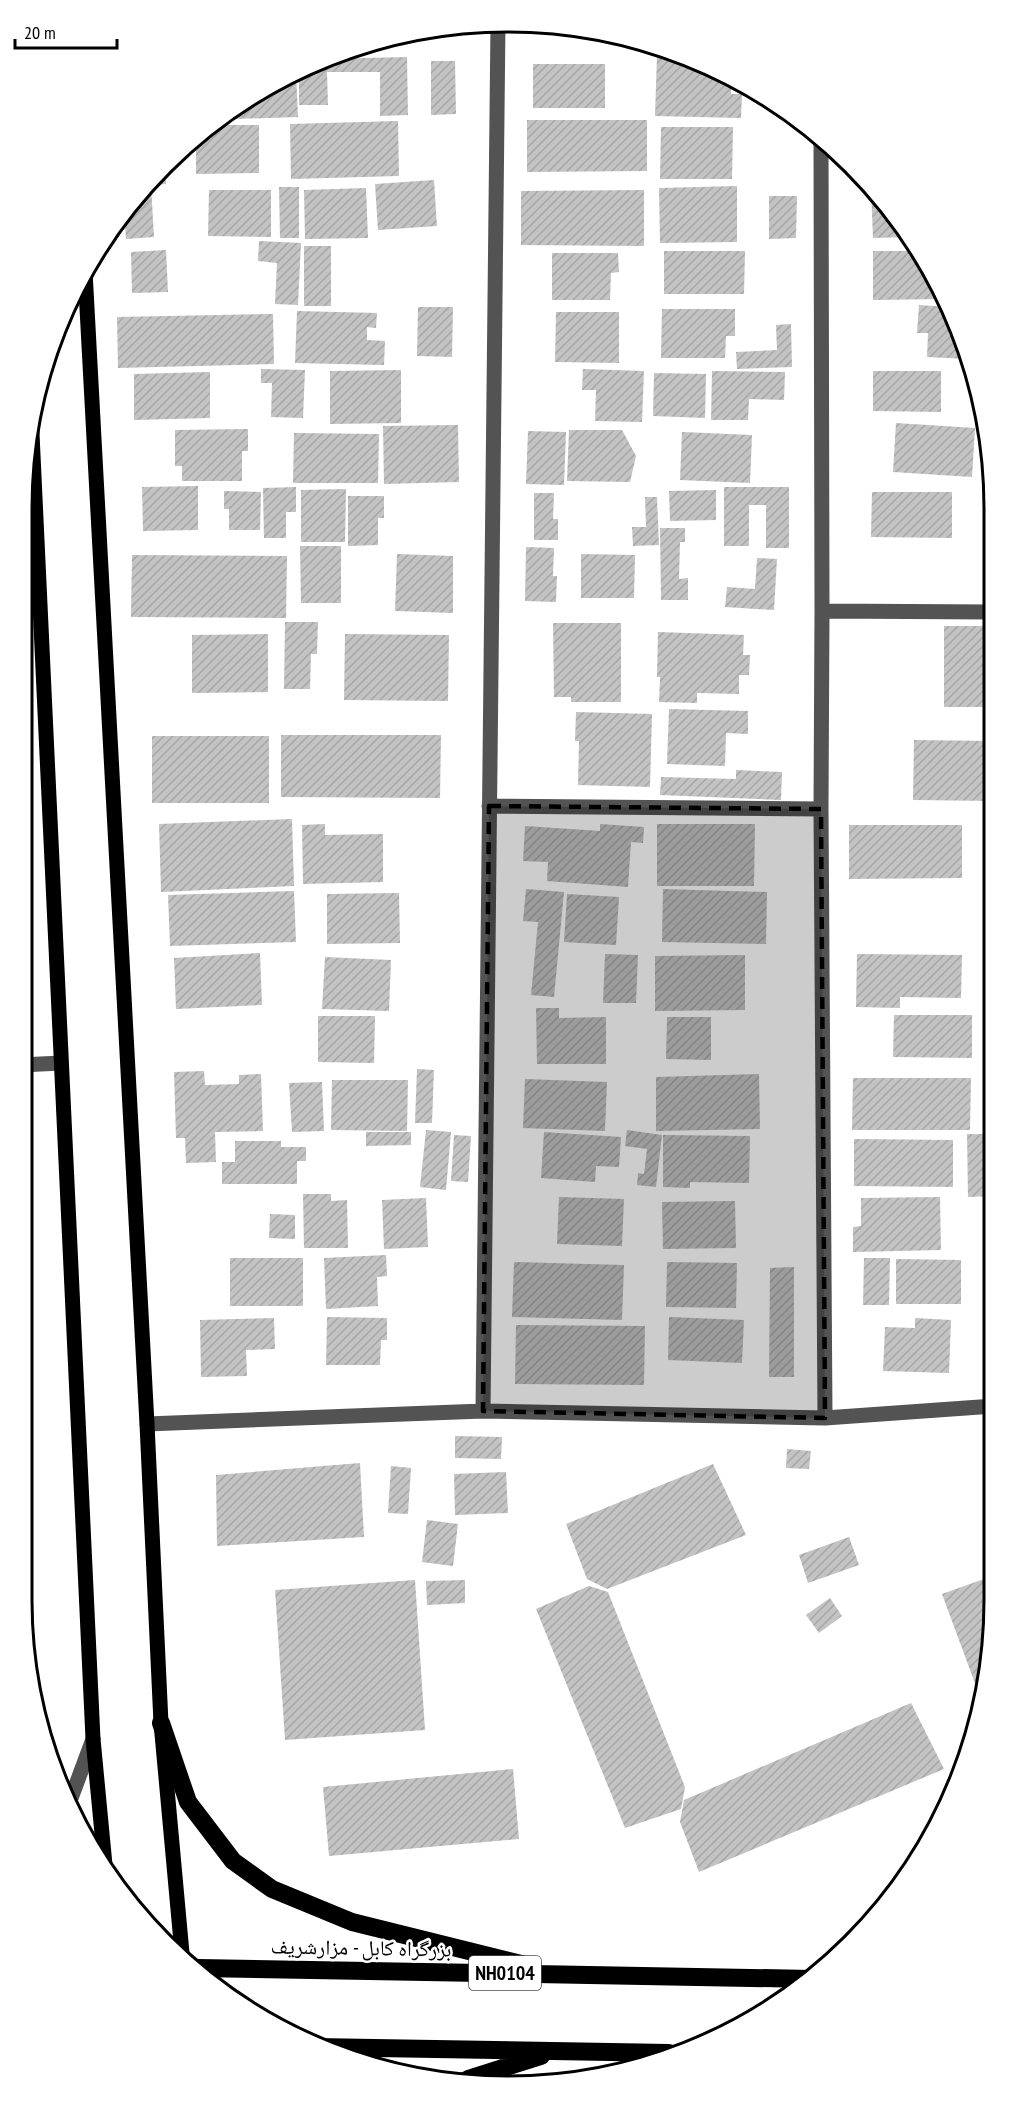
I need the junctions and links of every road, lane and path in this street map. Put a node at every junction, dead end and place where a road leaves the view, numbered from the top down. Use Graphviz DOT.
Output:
graph roads {
  1 [pos="498,32"];
  2 [pos="821,149"];
  3 [pos="86,288"];
  4 [pos="33,488"];
  5 [pos="822,611"];
  6 [pos="984,612"];
  7 [pos="489,806"];
  8 [pos="820,809"];
  9 [pos="61,1063"];
  10 [pos="32,1064"];
  11 [pos="984,1407"];
  12 [pos="483,1411"];
  13 [pos="825,1418"];
  14 [pos="147,1424"];
  15 [pos="161,1723"];
  16 [pos="93,1738"];
  17 [pos="73,1793"];
  18 [pos="104,1852"];
  19 [pos="181,1947"];
  20 [pos="206,1968"];
  21 [pos="560,1974"];
  22 [pos="797,1979"];
  23 [pos="346,2048"];
  24 [pos="555,2052"];
  25 [pos="655,2053"];
  26 [pos="481,2075"];
  1 -- 7 [label="street"];
  2 -- 5 [label="street"];
  3 -- 14 [label="main road"];
  4 -- 9 [label="main road"];
  5 -- 6 [label="street"];
  5 -- 8 [label="street"];
  7 -- 8 [label="street"];
  7 -- 12 [label="street"];
  8 -- 13 [label="street"];
  9 -- 10 [label="street"];
  9 -- 16 [label="main road"];
  11 -- 13 [label="street"];
  12 -- 13 [label="street"];
  12 -- 14 [label="street"];
  14 -- 15 [label="main road"];
  15 -- 19 [label="main road"];
  15 -- 21 [label="highway"];
  16 -- 17 [label="street"];
  16 -- 18 [label="main road"];
  20 -- 21 [label="highway, بزرگراه کابل - مزارشریف / NH0104"];
  21 -- 22 [label="highway, بزرگراه کابل - مزارشریف / NH0104"];
  23 -- 24 [label="highway"];
  24 -- 25 [label="highway"];
  24 -- 26 [label="highway"];
}
